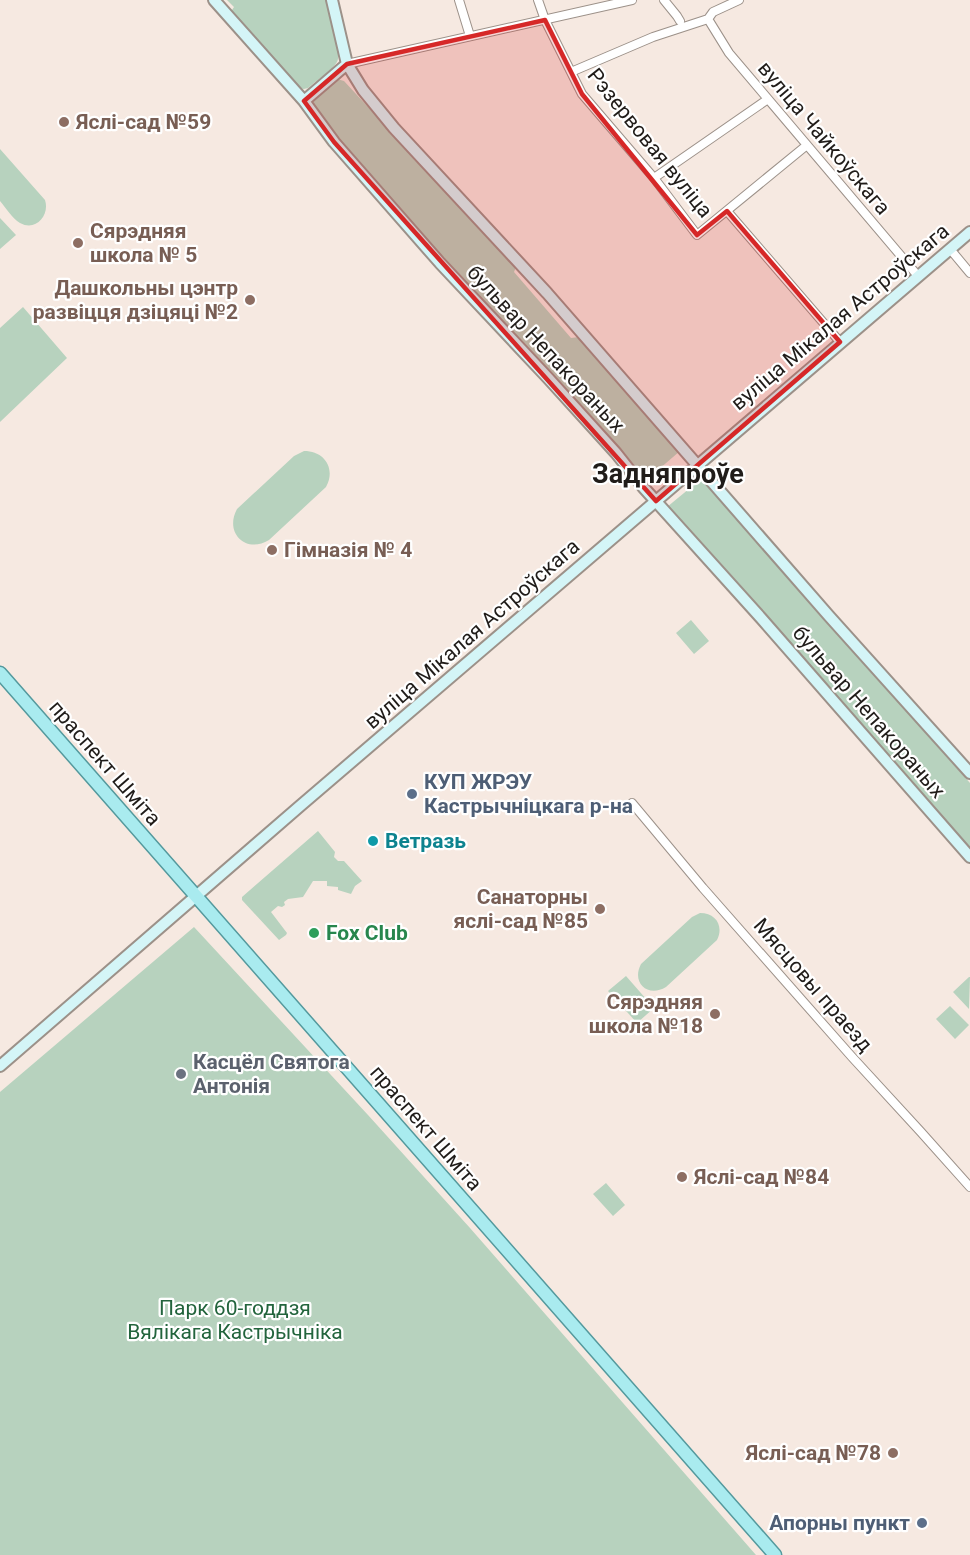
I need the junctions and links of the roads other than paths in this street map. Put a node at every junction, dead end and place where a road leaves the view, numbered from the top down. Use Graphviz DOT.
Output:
graph roads {
  1 [pos="214,0"];
  2 [pos="332,0"];
  3 [pos="459,0"];
  4 [pos="538,0"];
  5 [pos="632,0"];
  6 [pos="664,0"];
  7 [pos="739,0"];
  8 [pos="708,19"];
  9 [pos="545,20"];
  10 [pos="680,21"];
  11 [pos="470,36"];
  12 [pos="347,64"];
  13 [pos="571,72"];
  14 [pos="768,99"];
  15 [pos="304,101"];
  16 [pos="807,145"];
  17 [pos="654,178"];
  18 [pos="727,211"];
  19 [pos="970,232"];
  20 [pos="950,249"];
  21 [pos="970,273"];
  22 [pos="918,276"];
  23 [pos="840,342"];
  24 [pos="698,465"];
  25 [pos="656,501"];
  26 [pos="0,673"];
  27 [pos="970,773"];
  28 [pos="632,803"];
  29 [pos="970,857"];
  30 [pos="196,897"];
  31 [pos="0,1066"];
  32 [pos="970,1187"];
  33 [pos="775,1555"];
  1 -- 15 [label="main road, бульвар Непакораных"];
  2 -- 12 [label="main road, бульвар Непакораных"];
  3 -- 11 [label="street"];
  4 -- 9 [label="street, Рэзервовая вуліца"];
  5 -- 9 [label="street"];
  6 -- 10 [label="street"];
  7 -- 8 [label="street"];
  8 -- 13 [label="street"];
  8 -- 14 [label="street, вуліца Чайкоўскага"];
  9 -- 11 [label="street"];
  9 -- 13 [label="street, Рэзервовая вуліца"];
  11 -- 12 [label="street"];
  12 -- 15 [label="main road"];
  12 -- 24 [label="main road, бульвар Непакораных"];
  13 -- 17 [label="street, Рэзервовая вуліца"];
  14 -- 16 [label="street, вуліца Чайкоўскага"];
  14 -- 17 [label="street"];
  15 -- 25 [label="main road, бульвар Непакораных"];
  16 -- 18 [label="street"];
  16 -- 22 [label="street, вуліца Чайкоўскага"];
  17 -- 18 [label="street, Рэзервовая вуліца"];
  18 -- 23 [label="street, Рэзервовая вуліца"];
  19 -- 20 [label="main road, вуліца Мікалая Астроўскага"];
  20 -- 21 [label="street"];
  20 -- 22 [label="main road, вуліца Мікалая Астроўскага"];
  22 -- 23 [label="main road, вуліца Мікалая Астроўскага"];
  23 -- 24 [label="main road, вуліца Мікалая Астроўскага"];
  24 -- 25 [label="main road, вуліца Мікалая Астроўскага"];
  24 -- 27 [label="main road, бульвар Непакораных"];
  25 -- 29 [label="main road, бульвар Непакораных"];
  25 -- 30 [label="main road, вуліца Мікалая Астроўскага"];
  26 -- 30 [label="main road, праспект Шміта"];
  28 -- 32 [label="street, Мясцовы праезд"];
  30 -- 31 [label="main road, вуліца Мікалая Астроўскага"];
  30 -- 33 [label="main road, праспект Шміта"];
}
